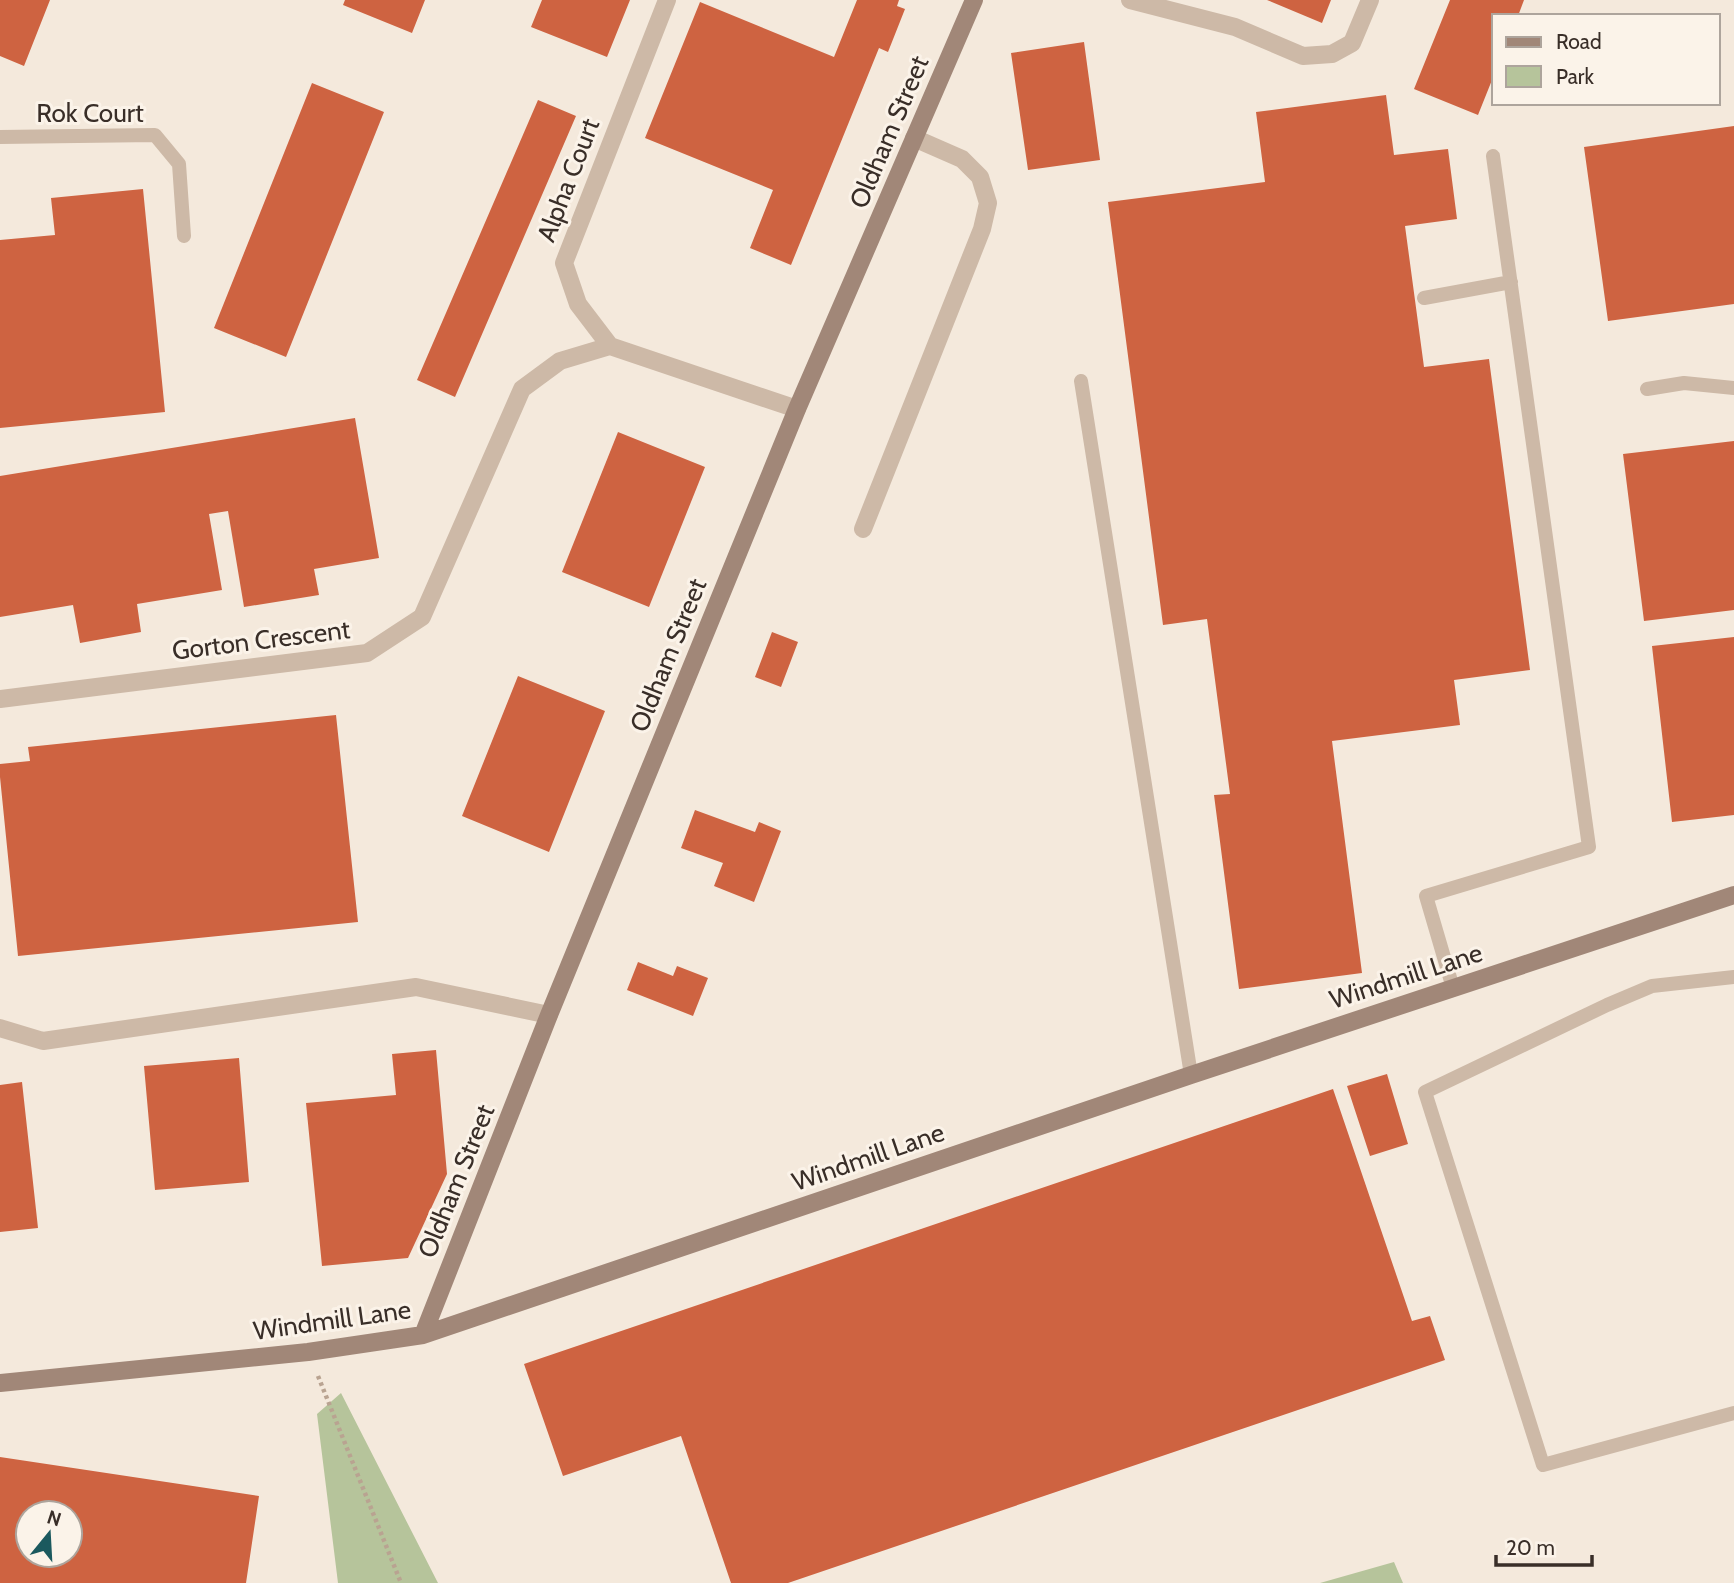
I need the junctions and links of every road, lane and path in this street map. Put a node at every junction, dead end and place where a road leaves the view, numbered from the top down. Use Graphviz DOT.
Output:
graph roads {
  1 [pos="667,0"];
  2 [pos="974,0"];
  3 [pos="1130,0"];
  4 [pos="1370,0"];
  5 [pos="0,137"];
  6 [pos="914,138"];
  7 [pos="1493,156"];
  8 [pos="184,236"];
  9 [pos="1511,282"];
  10 [pos="1424,298"];
  11 [pos="610,345"];
  12 [pos="1081,381"];
  13 [pos="1734,388"];
  14 [pos="1647,389"];
  15 [pos="797,409"];
  16 [pos="863,529"];
  17 [pos="0,699"];
  18 [pos="1734,895"];
  19 [pos="1734,976"];
  20 [pos="1453,988"];
  21 [pos="549,1015"];
  22 [pos="0,1028"];
  23 [pos="1191,1075"];
  24 [pos="423,1335"];
  25 [pos="308,1352"];
  26 [pos="0,1383"];
  27 [pos="1734,1413"];
  28 [pos="399,1582"];
  1 -- 11 [label="street, Alpha Court"];
  2 -- 6 [label="street, Oldham Street"];
  3 -- 4 [label="street"];
  5 -- 8 [label="lane, Rok Court"];
  6 -- 15 [label="street, Oldham Street"];
  6 -- 16 [label="street"];
  7 -- 9 [label="lane"];
  9 -- 10 [label="lane"];
  9 -- 20 [label="lane"];
  11 -- 15 [label="street"];
  11 -- 17 [label="street, Gorton Crescent"];
  12 -- 23 [label="lane"];
  13 -- 14 [label="lane"];
  15 -- 21 [label="street, Oldham Street"];
  18 -- 20 [label="street, Windmill Lane"];
  19 -- 27 [label="lane"];
  20 -- 23 [label="street, Windmill Lane"];
  21 -- 22 [label="street"];
  21 -- 24 [label="street, Oldham Street"];
  23 -- 24 [label="street, Windmill Lane"];
  24 -- 25 [label="street, Windmill Lane"];
  25 -- 26 [label="street, Windmill Lane"];
  25 -- 28 [label="path"];
}
